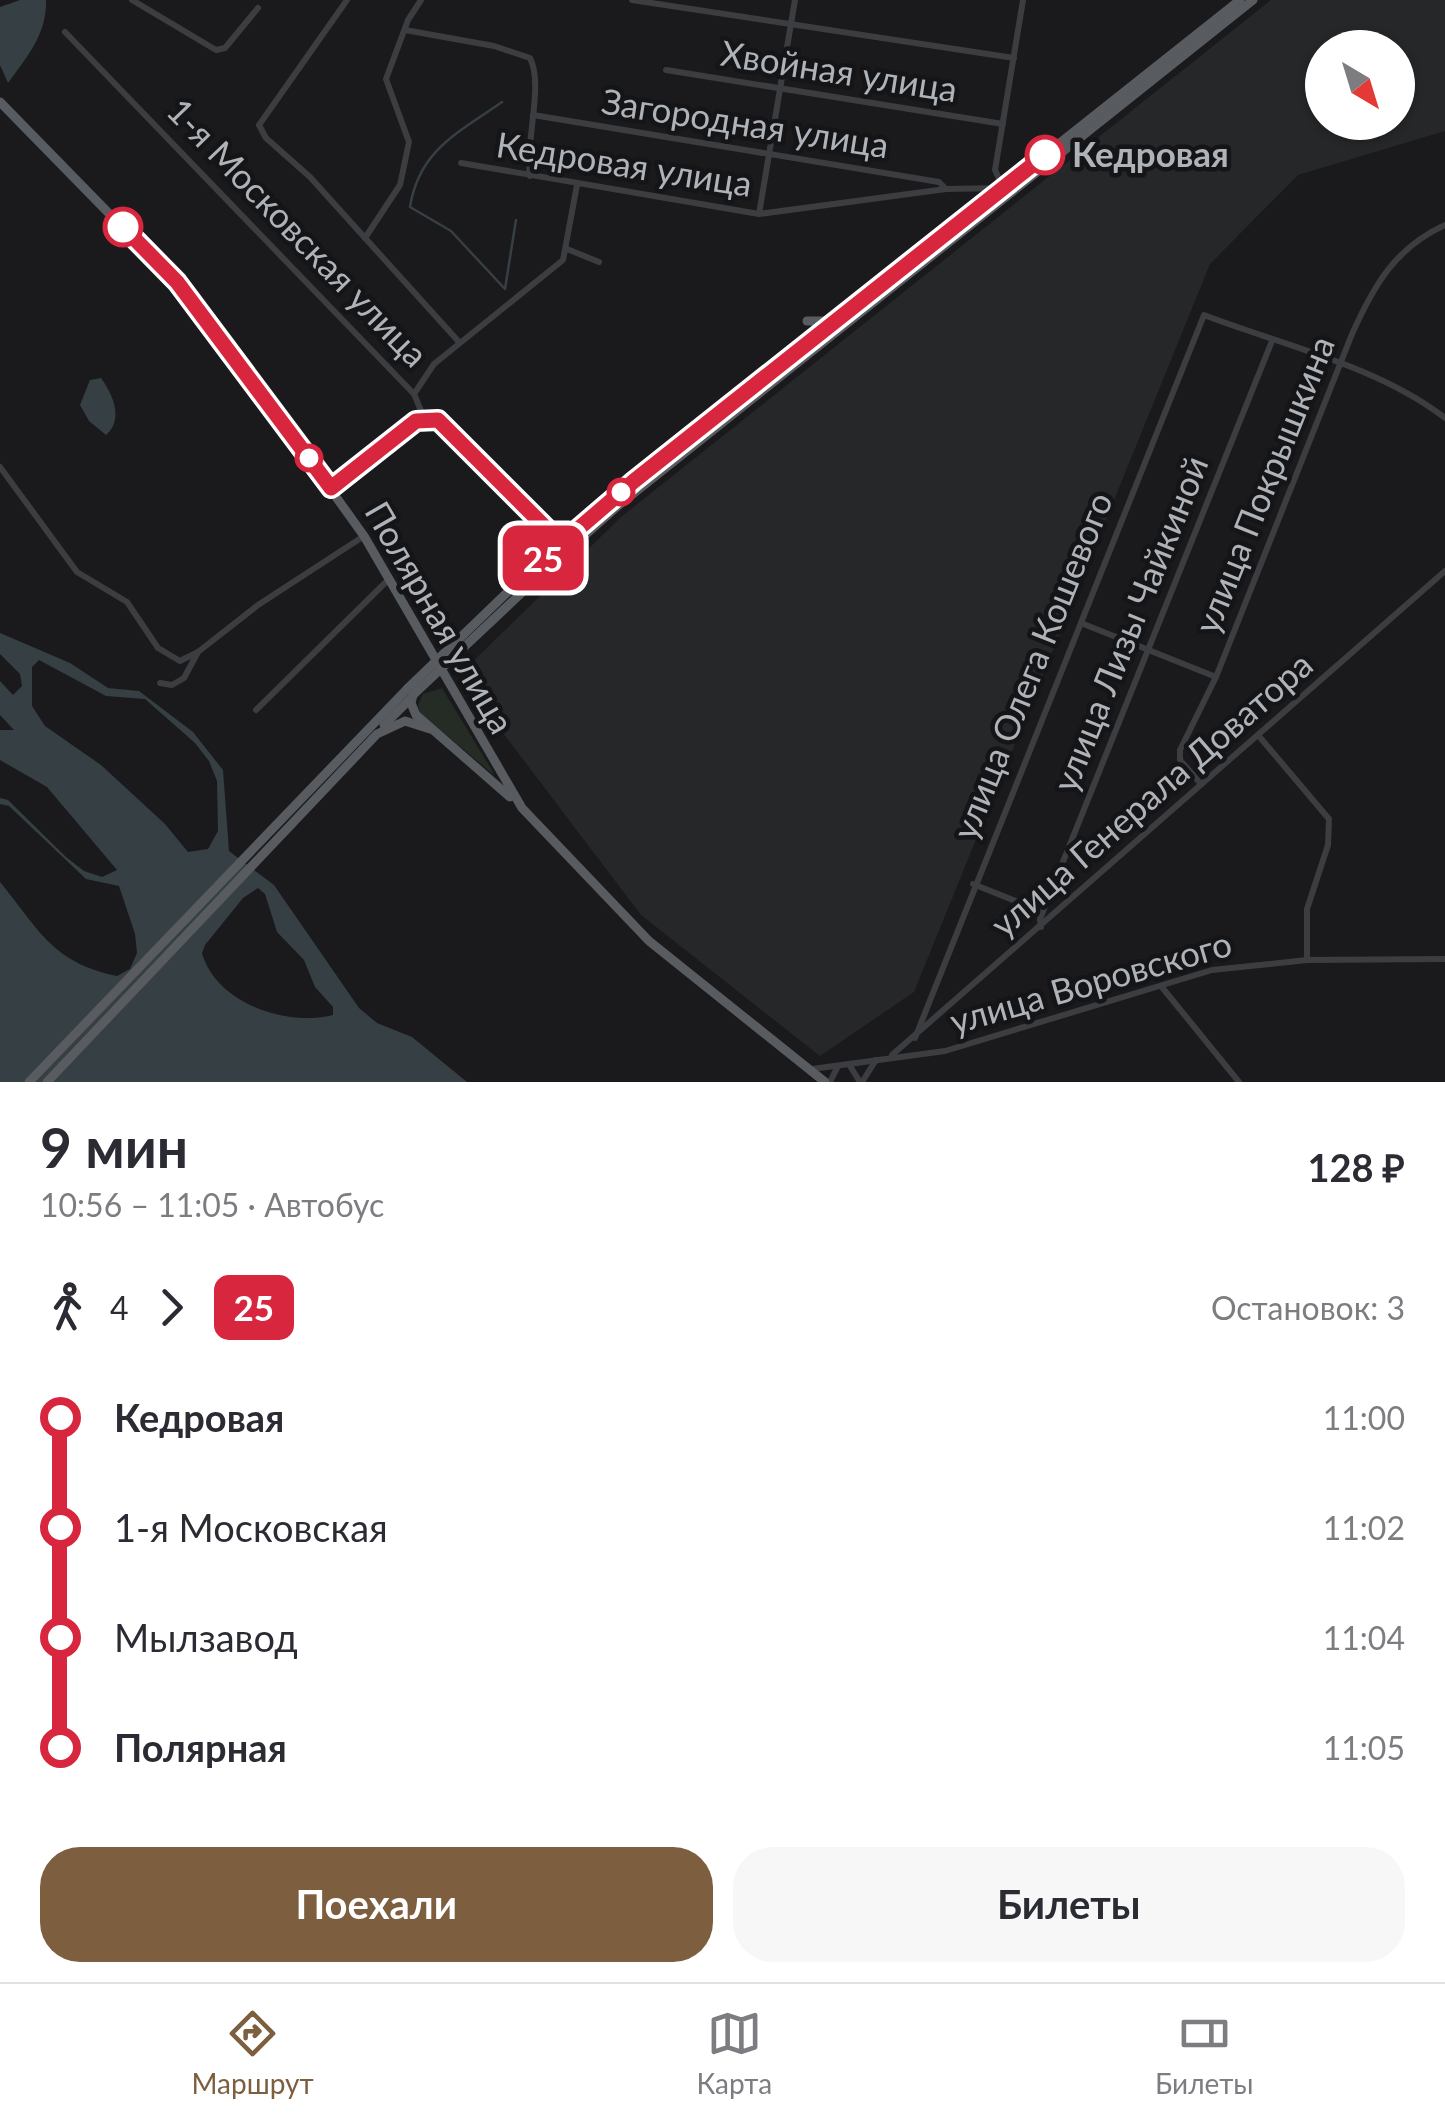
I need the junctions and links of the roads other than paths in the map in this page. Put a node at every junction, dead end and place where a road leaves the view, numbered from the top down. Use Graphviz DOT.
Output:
graph roads {
  1 [pos="132,0"];
  2 [pos="346,0"];
  3 [pos="421,0"];
  4 [pos="632,0"];
  5 [pos="795,0"];
  6 [pos="1023,0"];
  7 [pos="1240,0"];
  8 [pos="1254,0"];
  9 [pos="258,8"];
  10 [pos="791,22"];
  11 [pos="405,30"];
  12 [pos="66,32"];
  13 [pos="1014,58"];
  14 [pos="666,70"];
  15 [pos="781,86"];
  16 [pos="0,102"];
  17 [pos="533,114"];
  18 [pos="1003,124"];
  19 [pos="769,152"];
  20 [pos="461,163"];
  21 [pos="530,176"];
  22 [pos="577,186"];
  23 [pos="1003,188"];
  24 [pos="946,189"];
  25 [pos="759,214"];
  26 [pos="1445,225"];
  27 [pos="366,238"];
  28 [pos="567,249"];
  29 [pos="599,262"];
  30 [pos="844,315"];
  31 [pos="807,321"];
  32 [pos="1272,341"];
  33 [pos="459,342"];
  34 [pos="1339,365"];
  35 [pos="414,394"];
  36 [pos="424,418"];
  37 [pos="1445,418"];
  38 [pos="0,467"];
  39 [pos="331,488"];
  40 [pos="543,524"];
  41 [pos="582,524"];
  42 [pos="364,536"];
  43 [pos="545,564"];
  44 [pos="1445,571"];
  45 [pos="390,578"];
  46 [pos="1082,623"];
  47 [pos="1148,650"];
  48 [pos="198,652"];
  49 [pos="1216,678"];
  50 [pos="160,683"];
  51 [pos="410,692"];
  52 [pos="256,710"];
  53 [pos="430,729"];
  54 [pos="1258,734"];
  55 [pos="360,750"];
  56 [pos="1201,784"];
  57 [pos="522,808"];
  58 [pos="291,815"];
  59 [pos="973,884"];
  60 [pos="1043,912"];
  61 [pos="1041,927"];
  62 [pos="1445,959"];
  63 [pos="1307,960"];
  64 [pos="1161,985"];
  65 [pos="914,1038"];
  66 [pos="892,1055"];
  67 [pos="877,1059"];
  68 [pos="844,1065"];
  69 [pos="812,1069"];
  70 [pos="29,1082"];
  71 [pos="48,1082"];
  72 [pos="828,1082"];
  73 [pos="861,1082"];
  74 [pos="1238,1082"];
  1 -- 9 [label="street"];
  2 -- 27 [label="street"];
  3 -- 11 [label="street"];
  4 -- 10 [label="street"];
  5 -- 10 [label="street"];
  6 -- 13 [label="street"];
  7 -- 23 [label="main road"];
  8 -- 43 [label="main road"];
  10 -- 13 [label="street"];
  10 -- 15 [label="street"];
  11 -- 17 [label="street"];
  11 -- 27 [label="street"];
  12 -- 35 [label="street, 1-я Московская улица"];
  13 -- 18 [label="street"];
  14 -- 15 [label="street, Хвойная улица"];
  15 -- 18 [label="street, Хвойная улица"];
  15 -- 19 [label="street"];
  16 -- 39 [label="main road, Полярная улица"];
  17 -- 19 [label="street, Загородная улица"];
  17 -- 21 [label="street"];
  18 -- 23 [label="street"];
  19 -- 24 [label="street, Загородная улица"];
  19 -- 25 [label="street"];
  20 -- 21 [label="street, Кедровая улица"];
  21 -- 22 [label="street, Кедровая улица"];
  22 -- 25 [label="street, Кедровая улица"];
  22 -- 28 [label="street"];
  23 -- 24 [label="street, Кедровая улица"];
  23 -- 30 [label="main road"];
  24 -- 25 [label="street, Кедровая улица"];
  26 -- 34 [label="street, улица Покрышкина"];
  27 -- 33 [label="street"];
  28 -- 29 [label="street"];
  28 -- 33 [label="street"];
  30 -- 31 [label="main road"];
  30 -- 41 [label="main road"];
  32 -- 34 [label="street"];
  32 -- 46 [label="street, улица Олега Кошевого"];
  32 -- 47 [label="street, улица Лизы Чайкиной"];
  33 -- 35 [label="street"];
  34 -- 37 [label="street"];
  34 -- 49 [label="street, улица Покрышкина"];
  35 -- 36 [label="street, 1-я Московская улица"];
  36 -- 39 [label="main road"];
  36 -- 40 [label="main road, 1-я Московская улица"];
  38 -- 48 [label="street"];
  39 -- 42 [label="main road, Полярная улица"];
  40 -- 41 [label="main road"];
  40 -- 43 [label="main road"];
  41 -- 43 [label="main road"];
  42 -- 45 [label="main road, Полярная улица"];
  42 -- 48 [label="street"];
  43 -- 51 [label="main road, bridge"];
  44 -- 54 [label="street, улица Генерала Доватора"];
  45 -- 52 [label="street"];
  45 -- 57 [label="main road, Полярная улица"];
  46 -- 47 [label="street"];
  46 -- 59 [label="street, улица Олега Кошевого"];
  47 -- 49 [label="street"];
  47 -- 60 [label="street, улица Лизы Чайкиной"];
  48 -- 50 [label="street"];
  49 -- 56 [label="street, улица Покрышкина"];
  51 -- 53 [label="main road"];
  51 -- 55 [label="main road"];
  51 -- 58 [label="main road"];
  53 -- 55 [label="main road"];
  53 -- 57 [label="main road"];
  54 -- 56 [label="street, улица Генерала Доватора"];
  54 -- 63 [label="street"];
  55 -- 58 [label="main road"];
  56 -- 61 [label="street, улица Генерала Доватора"];
  57 -- 69 [label="main road, Полярная улица"];
  58 -- 70 [label="main road"];
  58 -- 71 [label="main road"];
  59 -- 60 [label="street"];
  59 -- 65 [label="street, улица Олега Кошевого"];
  60 -- 61 [label="street, улица Лизы Чайкиной"];
  61 -- 65 [label="street, улица Генерала Доватора"];
  62 -- 63 [label="street, улица Воровского"];
  63 -- 64 [label="street, улица Воровского"];
  64 -- 66 [label="street, улица Воровского"];
  64 -- 74 [label="street"];
  65 -- 66 [label="street, улица Генерала Доватора"];
  66 -- 67 [label="street, улица Воровского"];
  67 -- 68 [label="street, улица Воровского"];
  67 -- 73 [label="street"];
  68 -- 69 [label="street, улица Воровского"];
  68 -- 72 [label="street"];
  68 -- 73 [label="street"];
  69 -- 72 [label="main road, Полярная улица"];
}
